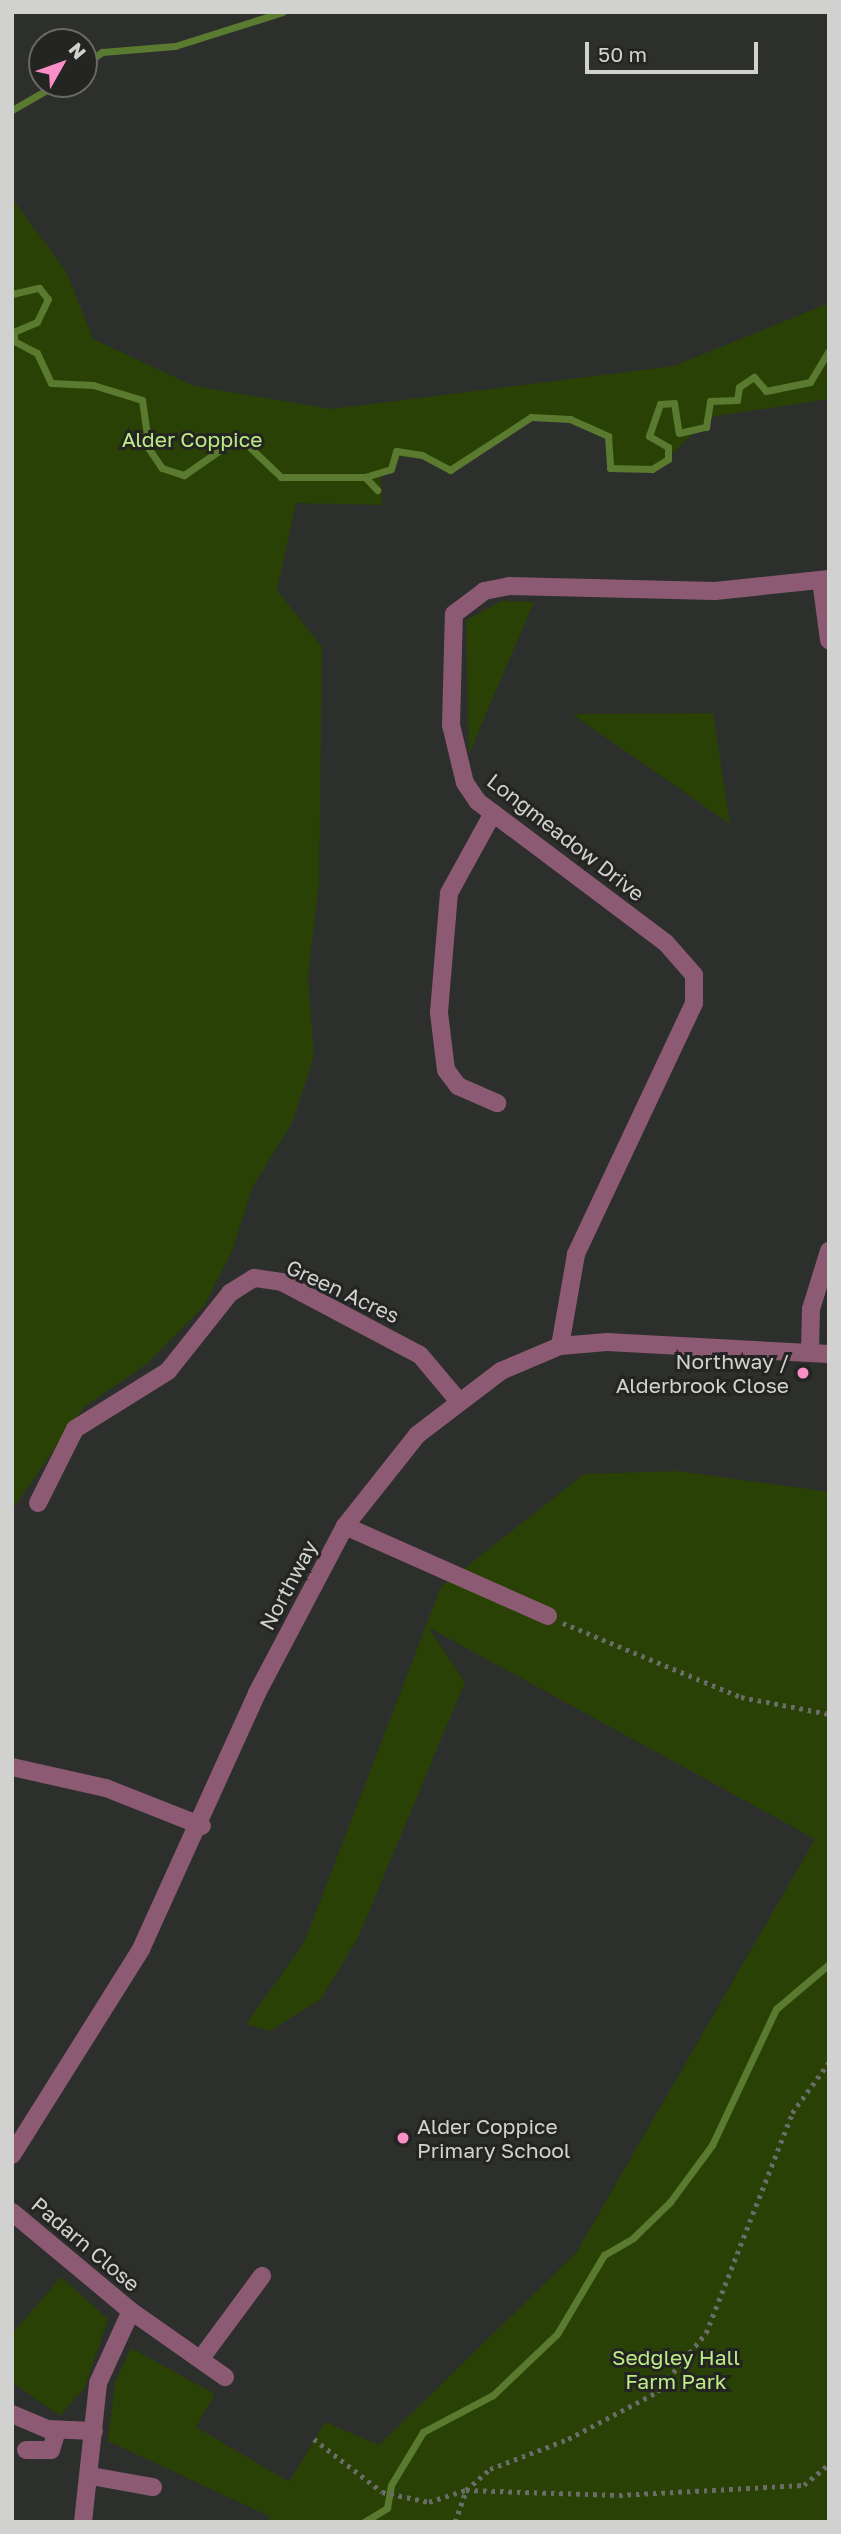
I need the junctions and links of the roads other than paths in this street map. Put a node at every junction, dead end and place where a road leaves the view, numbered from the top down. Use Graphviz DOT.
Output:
graph roads {
  1 [pos="825,579"];
  2 [pos="829,640"];
  3 [pos="493,813"];
  4 [pos="497,1103"];
  5 [pos="829,1251"];
  6 [pos="560,1346"];
  7 [pos="810,1352"];
  8 [pos="829,1354"];
  9 [pos="457,1399"];
  10 [pos="38,1503"];
  11 [pos="345,1526"];
  12 [pos="548,1616"];
  13 [pos="12,1767"];
  14 [pos="202,1826"];
  15 [pos="12,2155"];
  16 [pos="12,2212"];
  17 [pos="262,2276"];
  18 [pos="131,2311"];
  19 [pos="202,2357"];
  20 [pos="225,2377"];
  21 [pos="12,2414"];
  22 [pos="57,2430"];
  23 [pos="94,2431"];
  24 [pos="26,2451"];
  25 [pos="91,2476"];
  26 [pos="153,2487"];
  27 [pos="83,2522"];
  1 -- 2 [label="street"];
  1 -- 3 [label="street, Longmeadow Drive"];
  3 -- 4 [label="street"];
  3 -- 6 [label="street, Longmeadow Drive"];
  5 -- 7 [label="street"];
  6 -- 7 [label="street, Northway"];
  6 -- 9 [label="street, Northway"];
  7 -- 8 [label="street, Northway"];
  9 -- 10 [label="street, Green Acres"];
  9 -- 11 [label="street, Northway"];
  11 -- 12 [label="street"];
  11 -- 14 [label="street, Northway"];
  13 -- 14 [label="street"];
  14 -- 15 [label="street, Northway"];
  16 -- 18 [label="street, Padarn Close"];
  17 -- 19 [label="street"];
  18 -- 19 [label="street, Padarn Close"];
  18 -- 23 [label="street, Padarn Close"];
  19 -- 20 [label="street, Padarn Close"];
  21 -- 22 [label="street"];
  22 -- 23 [label="street"];
  22 -- 24 [label="street"];
  23 -- 25 [label="street, Padarn Close"];
  25 -- 26 [label="street"];
  25 -- 27 [label="street, Padarn Close"];
}
